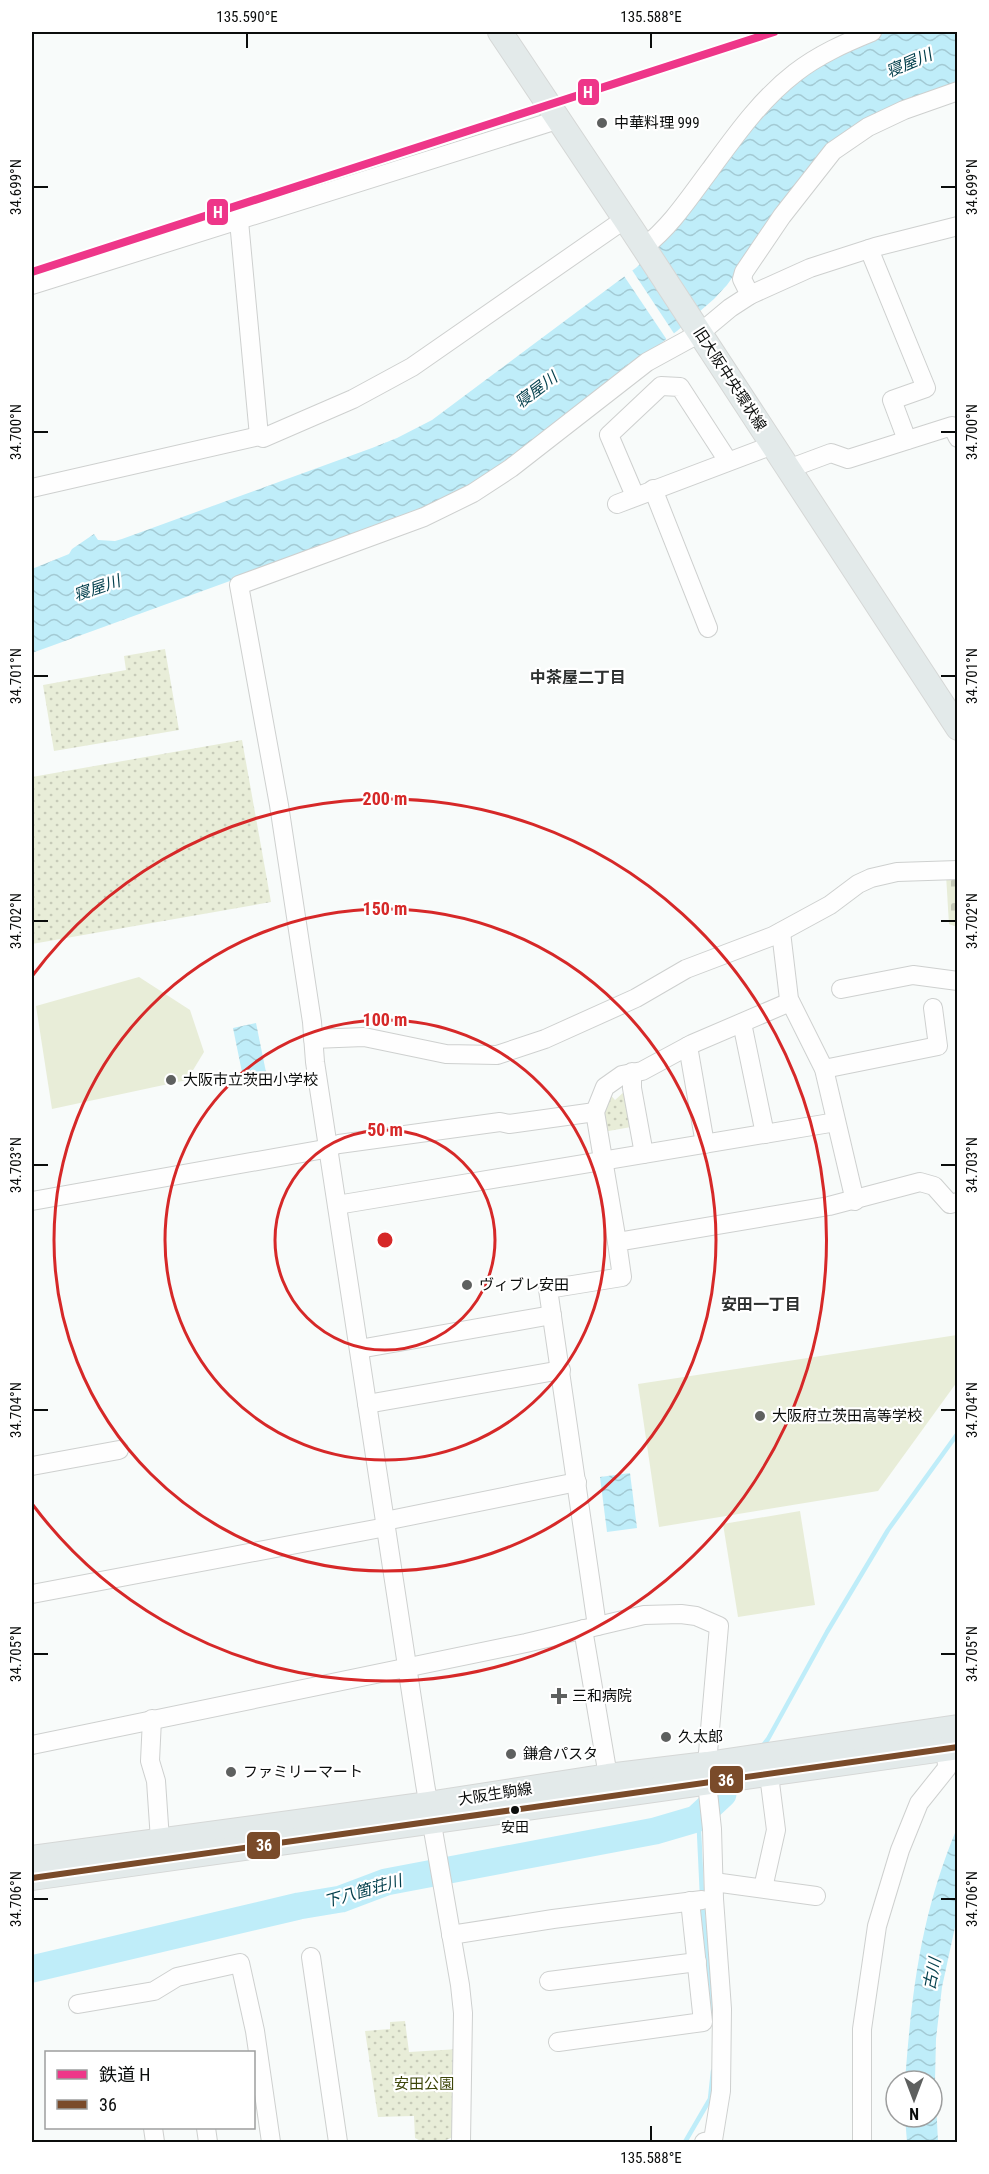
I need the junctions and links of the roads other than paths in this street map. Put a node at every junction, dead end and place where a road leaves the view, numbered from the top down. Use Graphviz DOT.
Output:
graph roads {
  1 [pos="500,32"];
  2 [pos="872,32"];
  3 [pos="957,91"];
  4 [pos="557,120"];
  5 [pos="625,219"];
  6 [pos="239,221"];
  7 [pos="957,225"];
  8 [pos="645,249"];
  9 [pos="869,249"];
  10 [pos="32,285"];
  11 [pos="750,295"];
  12 [pos="696,327"];
  13 [pos="259,436"];
  14 [pos="957,438"];
  15 [pos="907,440"];
  16 [pos="773,445"];
  17 [pos="728,461"];
  18 [pos="788,469"];
  19 [pos="32,488"];
  20 [pos="653,489"];
  21 [pos="635,496"];
  22 [pos="617,504"];
  23 [pos="708,628"];
  24 [pos="953,714"];
  25 [pos="957,870"];
  26 [pos="781,932"];
  27 [pos="957,981"];
  28 [pos="841,989"];
  29 [pos="790,1002"];
  30 [pos="933,1008"];
  31 [pos="742,1023"];
  32 [pos="313,1039"];
  33 [pos="688,1046"];
  34 [pos="824,1069"];
  35 [pos="632,1072"];
  36 [pos="595,1112"];
  37 [pos="836,1122"];
  38 [pos="765,1134"];
  39 [pos="705,1144"];
  40 [pos="328,1148"];
  41 [pos="644,1154"];
  42 [pos="604,1160"];
  43 [pos="32,1201"];
  44 [pos="855,1201"];
  45 [pos="957,1202"];
  46 [pos="337,1205"];
  47 [pos="617,1242"];
  48 [pos="552,1316"];
  49 [pos="359,1349"];
  50 [pos="561,1371"];
  51 [pos="367,1404"];
  52 [pos="119,1450"];
  53 [pos="32,1466"];
  54 [pos="577,1482"];
  55 [pos="386,1524"];
  56 [pos="32,1594"];
  57 [pos="590,1627"];
  58 [pos="408,1667"];
  59 [pos="152,1719"];
  60 [pos="957,1727"];
  61 [pos="32,1745"];
  62 [pos="951,1748"];
  63 [pos="768,1768"];
  64 [pos="608,1776"];
  65 [pos="708,1784"];
  66 [pos="430,1813"];
  67 [pos="160,1840"];
  68 [pos="32,1858"];
  69 [pos="32,1878"];
  70 [pos="763,1888"];
  71 [pos="705,1896"];
  72 [pos="816,1896"];
  73 [pos="451,1935"];
  74 [pos="311,1957"];
  75 [pos="697,1962"];
  76 [pos="549,1981"];
  77 [pos="78,2004"];
  78 [pos="558,2042"];
  79 [pos="271,2142"];
  80 [pos="338,2142"];
  81 [pos="461,2142"];
  82 [pos="710,2142"];
  83 [pos="862,2142"];
  1 -- 4 [label="main road, 旧大阪中央環状線"];
  2 -- 8 [label="street"];
  3 -- 11 [label="street"];
  4 -- 5 [label="main road, 旧大阪中央環状線"];
  4 -- 6 [label="street"];
  5 -- 8 [label="main road, 旧大阪中央環状線"];
  5 -- 13 [label="street"];
  6 -- 10 [label="street"];
  6 -- 13 [label="street"];
  7 -- 9 [label="street"];
  8 -- 12 [label="main road, 旧大阪中央環状線"];
  9 -- 11 [label="street"];
  9 -- 15 [label="street"];
  11 -- 12 [label="street"];
  12 -- 16 [label="main road, 旧大阪中央環状線"];
  12 -- 32 [label="street"];
  13 -- 19 [label="street"];
  14 -- 15 [label="street"];
  15 -- 18 [label="street"];
  16 -- 17 [label="street"];
  16 -- 18 [label="main road, 旧大阪中央環状線"];
  17 -- 20 [label="street"];
  17 -- 21 [label="street"];
  18 -- 24 [label="main road, 旧大阪中央環状線"];
  20 -- 21 [label="street"];
  20 -- 23 [label="street"];
  21 -- 22 [label="street"];
  25 -- 26 [label="street"];
  26 -- 29 [label="street"];
  26 -- 32 [label="street"];
  27 -- 28 [label="street"];
  29 -- 31 [label="street"];
  29 -- 34 [label="street"];
  30 -- 34 [label="street"];
  31 -- 33 [label="street"];
  31 -- 38 [label="street"];
  32 -- 40 [label="street"];
  33 -- 35 [label="street"];
  33 -- 39 [label="street"];
  34 -- 37 [label="street"];
  35 -- 36 [label="street"];
  35 -- 41 [label="street"];
  36 -- 40 [label="street"];
  36 -- 42 [label="street"];
  37 -- 38 [label="street"];
  37 -- 44 [label="street"];
  38 -- 39 [label="street"];
  39 -- 41 [label="street"];
  40 -- 43 [label="street"];
  40 -- 46 [label="street"];
  41 -- 42 [label="street"];
  42 -- 46 [label="street"];
  42 -- 47 [label="street"];
  44 -- 45 [label="street"];
  44 -- 47 [label="street"];
  46 -- 49 [label="street"];
  47 -- 48 [label="street"];
  48 -- 49 [label="street"];
  48 -- 50 [label="street"];
  49 -- 51 [label="street"];
  50 -- 51 [label="street"];
  50 -- 54 [label="street"];
  51 -- 55 [label="street"];
  52 -- 53 [label="street"];
  54 -- 55 [label="street"];
  54 -- 57 [label="street"];
  55 -- 56 [label="street"];
  55 -- 58 [label="street"];
  57 -- 58 [label="street"];
  57 -- 64 [label="street"];
  57 -- 65 [label="street"];
  58 -- 59 [label="street"];
  58 -- 66 [label="street"];
  59 -- 61 [label="street"];
  59 -- 67 [label="street"];
  60 -- 63 [label="main road, 大阪生駒線"];
  62 -- 63 [label="main road, 大阪生駒線"];
  62 -- 83 [label="street"];
  63 -- 65 [label="main road, 大阪生駒線"];
  63 -- 65 [label="main road, 大阪生駒線"];
  63 -- 70 [label="street"];
  64 -- 65 [label="main road, 大阪生駒線"];
  64 -- 66 [label="main road, 大阪生駒線"];
  65 -- 66 [label="main road, 大阪生駒線"];
  65 -- 71 [label="street"];
  66 -- 67 [label="main road, 大阪生駒線"];
  66 -- 69 [label="main road, 大阪生駒線"];
  66 -- 73 [label="street"];
  67 -- 68 [label="main road, 大阪生駒線"];
  70 -- 71 [label="street"];
  70 -- 72 [label="street"];
  71 -- 73 [label="street"];
  71 -- 75 [label="street"];
  71 -- 82 [label="street"];
  73 -- 81 [label="street"];
  74 -- 80 [label="street"];
  75 -- 76 [label="street"];
  75 -- 78 [label="street"];
  77 -- 79 [label="street"];
}
